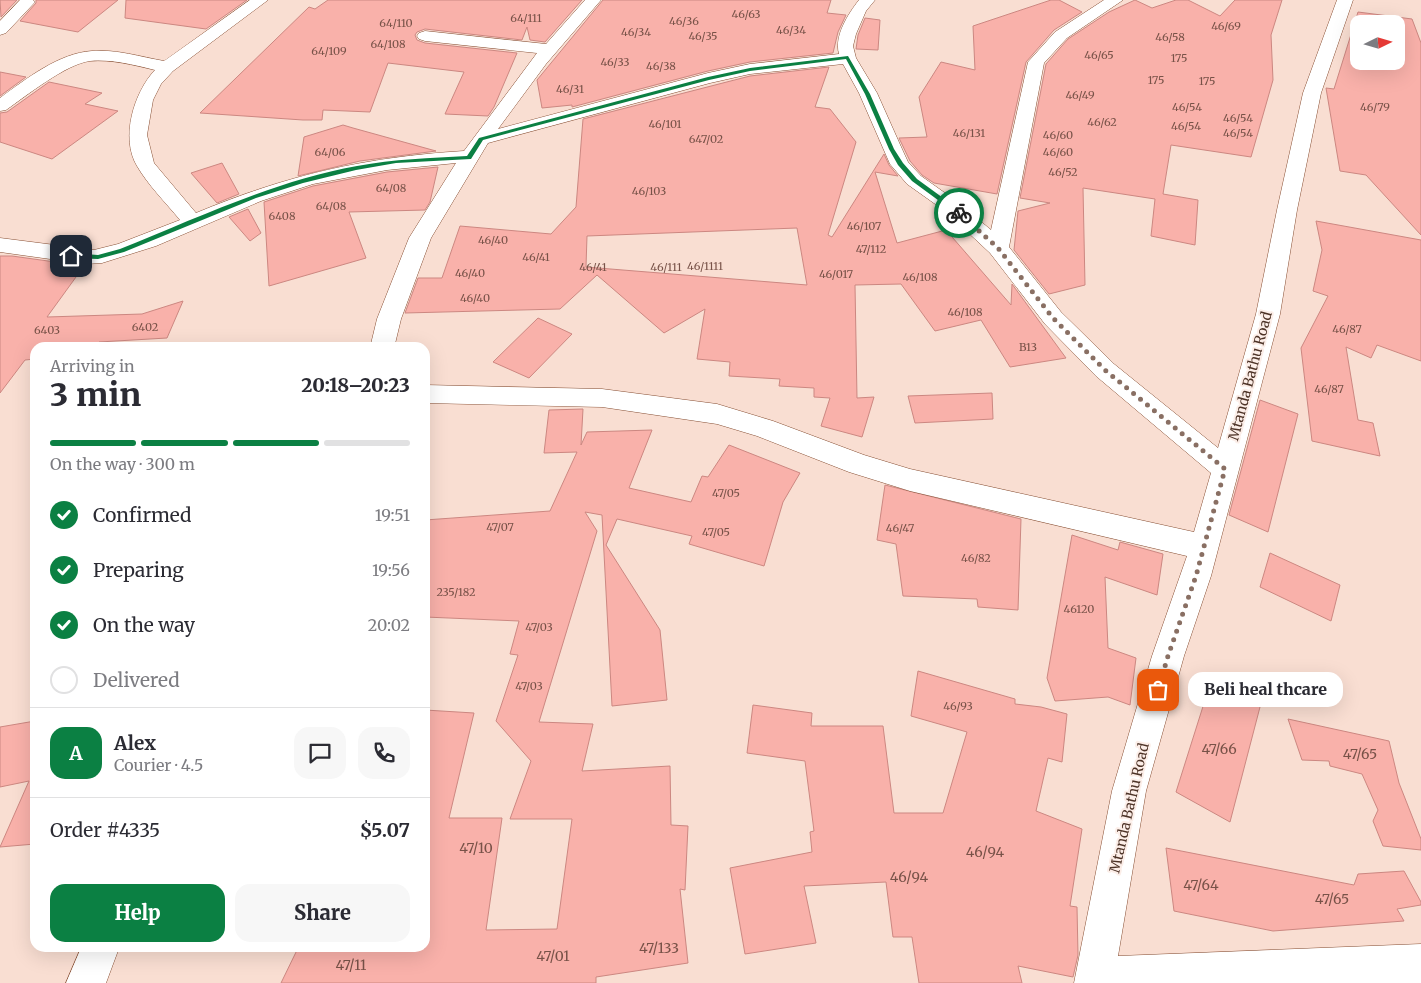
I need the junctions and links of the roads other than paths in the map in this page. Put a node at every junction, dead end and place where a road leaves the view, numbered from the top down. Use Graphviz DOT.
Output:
graph roads {
  1 [pos="260,0"];
  2 [pos="593,0"];
  3 [pos="867,0"];
  4 [pos="1115,0"];
  5 [pos="1346,0"];
  6 [pos="29,1"];
  7 [pos="0,9"];
  8 [pos="0,30"];
  9 [pos="425,36"];
  10 [pos="550,49"];
  11 [pos="848,58"];
  12 [pos="167,66"];
  13 [pos="0,106"];
  14 [pos="481,139"];
  15 [pos="469,158"];
  16 [pos="193,222"];
  17 [pos="0,245"];
  18 [pos="998,248"];
  19 [pos="383,342"];
  20 [pos="430,394"];
  21 [pos="1225,469"];
  22 [pos="1204,547"];
  23 [pos="98,952"];
  24 [pos="1421,964"];
  25 [pos="1094,980"];
  26 [pos="86,983"];
  1 -- 12 [label="street"];
  2 -- 10 [label="street"];
  3 -- 11 [label="street"];
  4 -- 18 [label="street"];
  5 -- 21 [label="street, Mtanda Bathu Road"];
  6 -- 7 [label="street"];
  6 -- 8 [label="street"];
  9 -- 10 [label="street"];
  10 -- 14 [label="street"];
  11 -- 14 [label="street"];
  11 -- 18 [label="street"];
  12 -- 13 [label="street"];
  12 -- 16 [label="street"];
  14 -- 15 [label="street"];
  15 -- 16 [label="street"];
  15 -- 19 [label="street"];
  16 -- 17 [label="street"];
  18 -- 21 [label="street"];
  20 -- 22 [label="street"];
  21 -- 22 [label="street, Mtanda Bathu Road"];
  22 -- 25 [label="street, Mtanda Bathu Road"];
  23 -- 26 [label="street"];
  24 -- 25 [label="street"];
}
